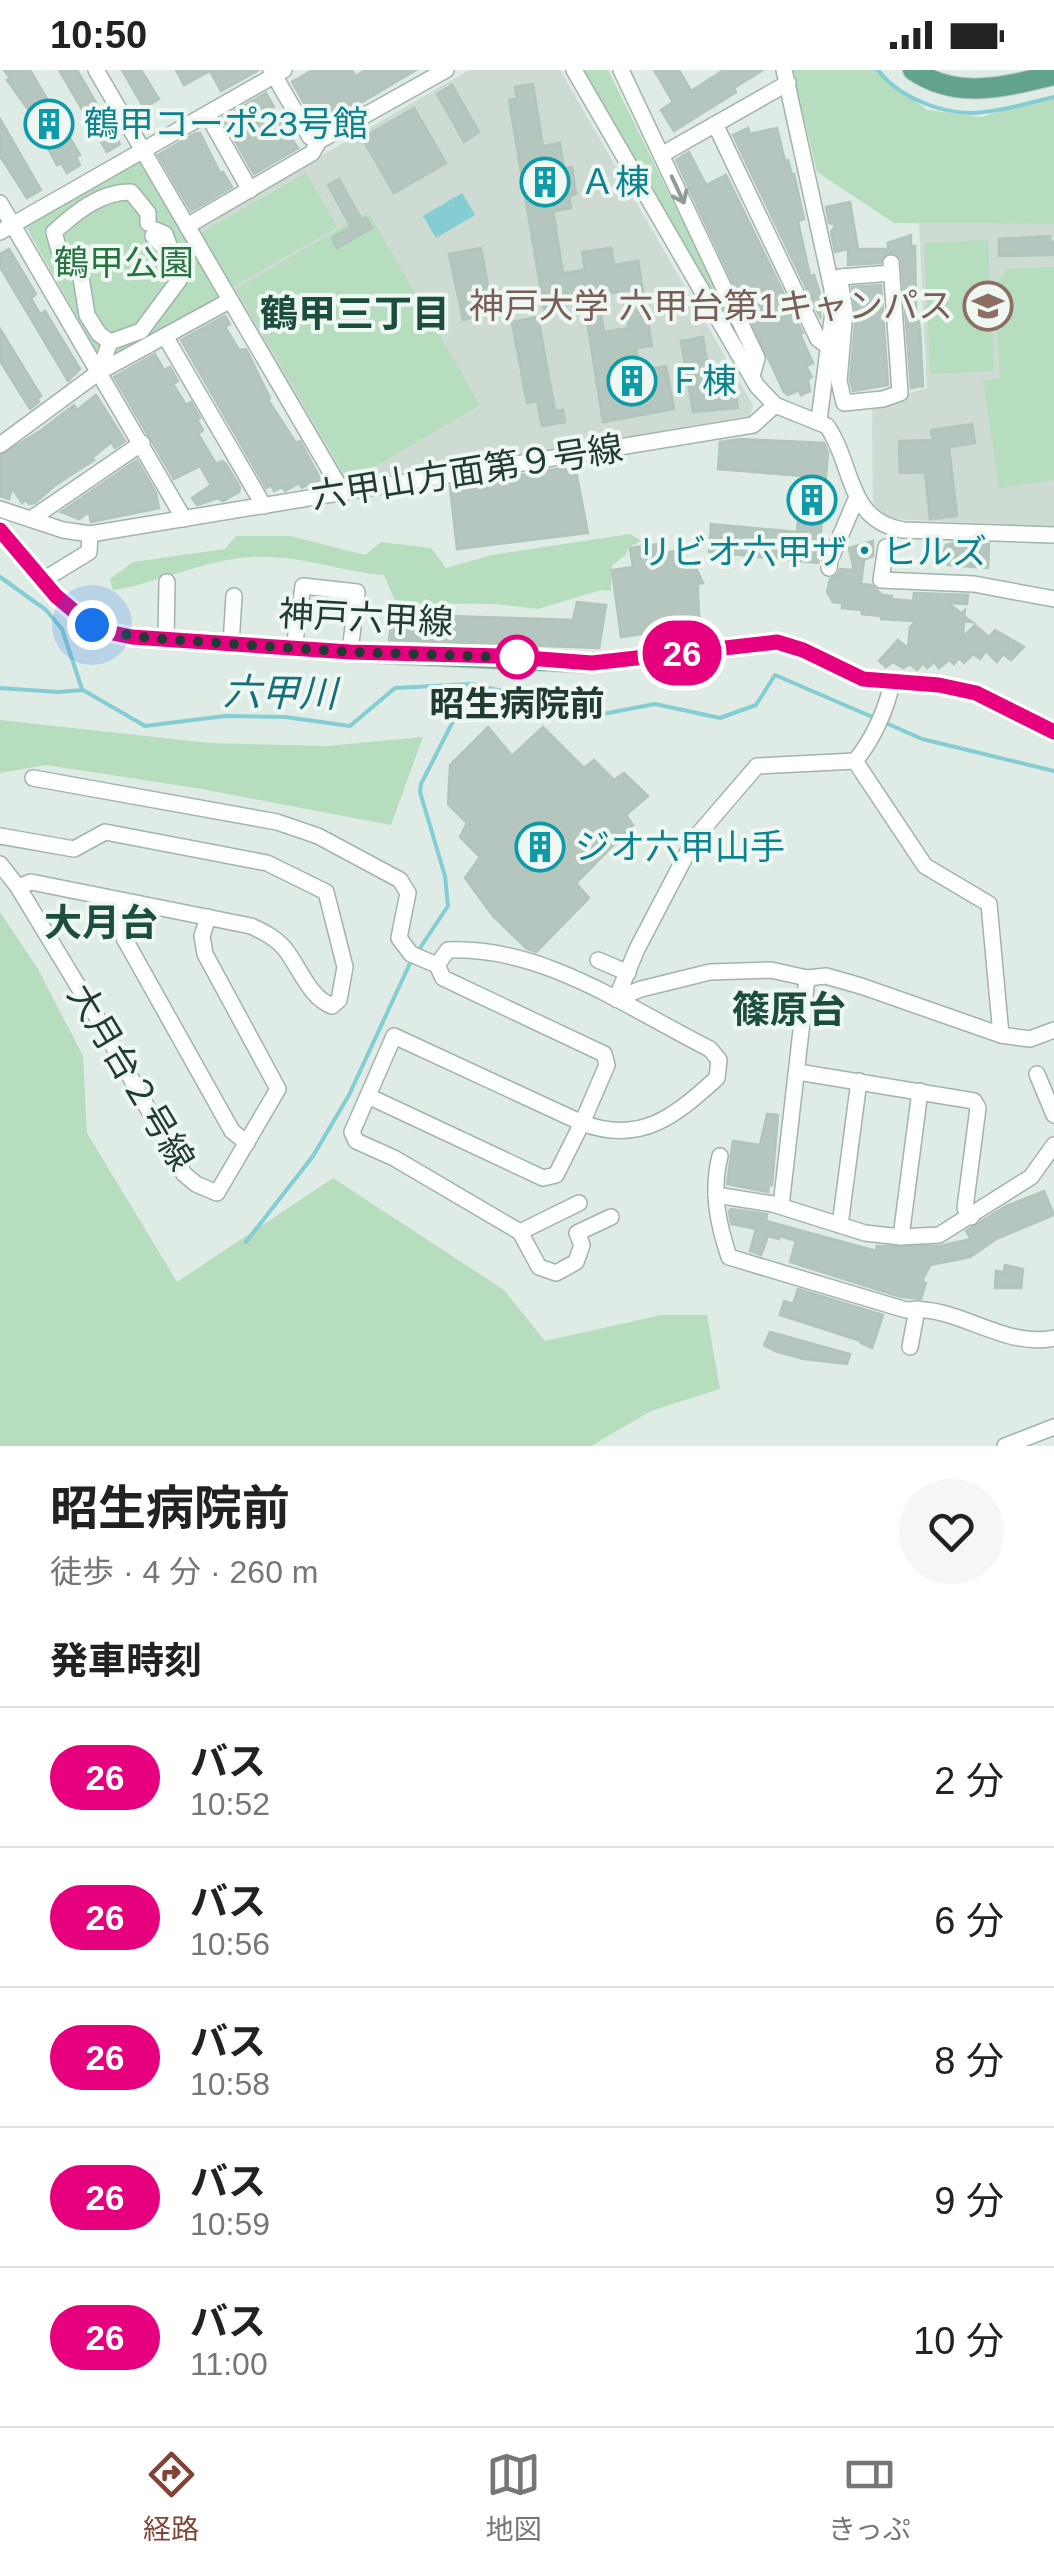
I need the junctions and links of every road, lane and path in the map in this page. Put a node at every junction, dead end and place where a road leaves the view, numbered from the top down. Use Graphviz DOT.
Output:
graph roads {
  1 [pos="96,70"];
  2 [pos="446,70"];
  3 [pos="574,70"];
  4 [pos="621,70"];
  5 [pos="914,70"];
  6 [pos="276,72"];
  7 [pos="1054,75"];
  8 [pos="786,76"];
  9 [pos="207,114"];
  10 [pos="716,124"];
  11 [pos="319,142"];
  12 [pos="142,150"];
  13 [pos="662,155"];
  14 [pos="250,190"];
  15 [pos="59,198"];
  16 [pos="0,203"];
  17 [pos="70,219"];
  18 [pos="187,226"];
  19 [pos="6,228"];
  20 [pos="834,275"];
  21 [pos="230,301"];
  22 [pos="165,336"];
  23 [pos="110,342"];
  24 [pos="829,347"];
  25 [pos="99,372"];
  26 [pos="752,376"];
  27 [pos="775,404"];
  28 [pos="819,420"];
  29 [pos="142,443"];
  30 [pos="0,445"];
  31 [pos="343,493"];
  32 [pos="857,497"];
  33 [pos="264,506"];
  34 [pos="0,508"];
  35 [pos="31,519"];
  36 [pos="184,520"];
  37 [pos="0,530"];
  38 [pos="90,534"];
  39 [pos="1054,535"];
  40 [pos="886,548"];
  41 [pos="829,568"];
  42 [pos="43,580"];
  43 [pos="167,582"];
  44 [pos="234,596"];
  45 [pos="1054,599"];
  46 [pos="166,640"];
  47 [pos="232,644"];
  48 [pos="294,648"];
  49 [pos="350,652"];
  50 [pos="892,682"];
  51 [pos="1054,732"];
  52 [pos="854,761"];
  53 [pos="33,778"];
  54 [pos="0,836"];
  55 [pos="0,864"];
  56 [pos="18,887"];
  57 [pos="126,903"];
  58 [pos="208,916"];
  59 [pos="598,960"];
  60 [pos="428,964"];
  61 [pos="628,973"];
  62 [pos="807,978"];
  63 [pos="616,999"];
  64 [pos="1054,1030"];
  65 [pos="1001,1035"];
  66 [pos="798,1072"];
  67 [pos="1037,1074"];
  68 [pos="859,1081"];
  69 [pos="920,1091"];
  70 [pos="368,1096"];
  71 [pos="1054,1115"];
  72 [pos="582,1123"];
  73 [pos="247,1143"];
  74 [pos="1054,1145"];
  75 [pos="720,1156"];
  76 [pos="716,1195"];
  77 [pos="579,1203"];
  78 [pos="781,1206"];
  79 [pos="610,1216"];
  80 [pos="971,1216"];
  81 [pos="840,1225"];
  82 [pos="520,1232"];
  83 [pos="902,1237"];
  84 [pos="917,1309"];
  85 [pos="1054,1338"];
  86 [pos="910,1347"];
  87 [pos="1054,1427"];
  88 [pos="1005,1446"];
  1 -- 12 [label="street"];
  2 -- 11 [label="street"];
  3 -- 26 [label="street"];
  4 -- 13 [label="street"];
  5 -- 7 [label="main road"];
  6 -- 9 [label="street"];
  6 -- 11 [label="street"];
  8 -- 10 [label="street"];
  8 -- 20 [label="street"];
  9 -- 12 [label="street"];
  9 -- 14 [label="street"];
  10 -- 13 [label="street"];
  10 -- 24 [label="street"];
  11 -- 14 [label="street"];
  12 -- 15 [label="street"];
  12 -- 18 [label="street"];
  13 -- 26 [label="street, one-way"];
  14 -- 18 [label="street"];
  15 -- 17 [label="street"];
  15 -- 19 [label="street"];
  16 -- 19 [label="street"];
  17 -- 23 [label="street"];
  17 -- 23 [label="street"];
  18 -- 21 [label="street"];
  19 -- 25 [label="street"];
  20 -- 20 [label="street"];
  20 -- 24 [label="street"];
  21 -- 22 [label="street"];
  21 -- 31 [label="street"];
  22 -- 25 [label="street"];
  22 -- 33 [label="street"];
  23 -- 25 [label="street"];
  24 -- 28 [label="street"];
  25 -- 29 [label="street"];
  25 -- 30 [label="street"];
  26 -- 27 [label="street"];
  27 -- 28 [label="street"];
  27 -- 31 [label="street, 六甲山方面第９号線"];
  28 -- 32 [label="street"];
  29 -- 35 [label="street"];
  29 -- 36 [label="street"];
  31 -- 33 [label="street, 六甲山方面第９号線"];
  32 -- 39 [label="street"];
  32 -- 41 [label="street"];
  33 -- 36 [label="street, 六甲山方面第９号線"];
  34 -- 35 [label="street"];
  35 -- 38 [label="street"];
  36 -- 38 [label="street, 六甲山方面第９号線"];
  37 -- 42 [label="main road, 神戸六甲線"];
  38 -- 42 [label="street"];
  40 -- 45 [label="street"];
  42 -- 46 [label="main road, 神戸六甲線"];
  43 -- 46 [label="street"];
  44 -- 47 [label="street"];
  46 -- 47 [label="main road, 神戸六甲線"];
  47 -- 48 [label="main road, 神戸六甲線"];
  48 -- 49 [label="main road, 神戸六甲線"];
  48 -- 49 [label="street"];
  49 -- 50 [label="main road, 神戸六甲線"];
  50 -- 51 [label="main road, 神戸六甲線"];
  50 -- 52 [label="street"];
  52 -- 61 [label="street"];
  52 -- 65 [label="street"];
  53 -- 60 [label="street"];
  54 -- 58 [label="street"];
  55 -- 56 [label="street"];
  56 -- 57 [label="street"];
  56 -- 73 [label="street, 大月台２号線"];
  57 -- 58 [label="street"];
  57 -- 73 [label="street"];
  58 -- 73 [label="street, 大月台２号線"];
  59 -- 61 [label="street"];
  60 -- 63 [label="street"];
  60 -- 72 [label="street"];
  61 -- 63 [label="street"];
  62 -- 63 [label="street"];
  62 -- 65 [label="street"];
  62 -- 66 [label="street"];
  63 -- 72 [label="street"];
  64 -- 65 [label="street"];
  66 -- 68 [label="street"];
  66 -- 78 [label="street"];
  67 -- 71 [label="street"];
  68 -- 69 [label="street"];
  68 -- 81 [label="street"];
  69 -- 80 [label="street"];
  69 -- 83 [label="street"];
  70 -- 72 [label="street"];
  70 -- 72 [label="street"];
  70 -- 82 [label="street"];
  74 -- 80 [label="street"];
  75 -- 76 [label="street"];
  76 -- 78 [label="street"];
  76 -- 84 [label="street"];
  77 -- 82 [label="street"];
  78 -- 81 [label="street"];
  79 -- 82 [label="street"];
  80 -- 83 [label="street"];
  81 -- 83 [label="street"];
  84 -- 85 [label="street"];
  84 -- 86 [label="street"];
  87 -- 88 [label="street"];
}
